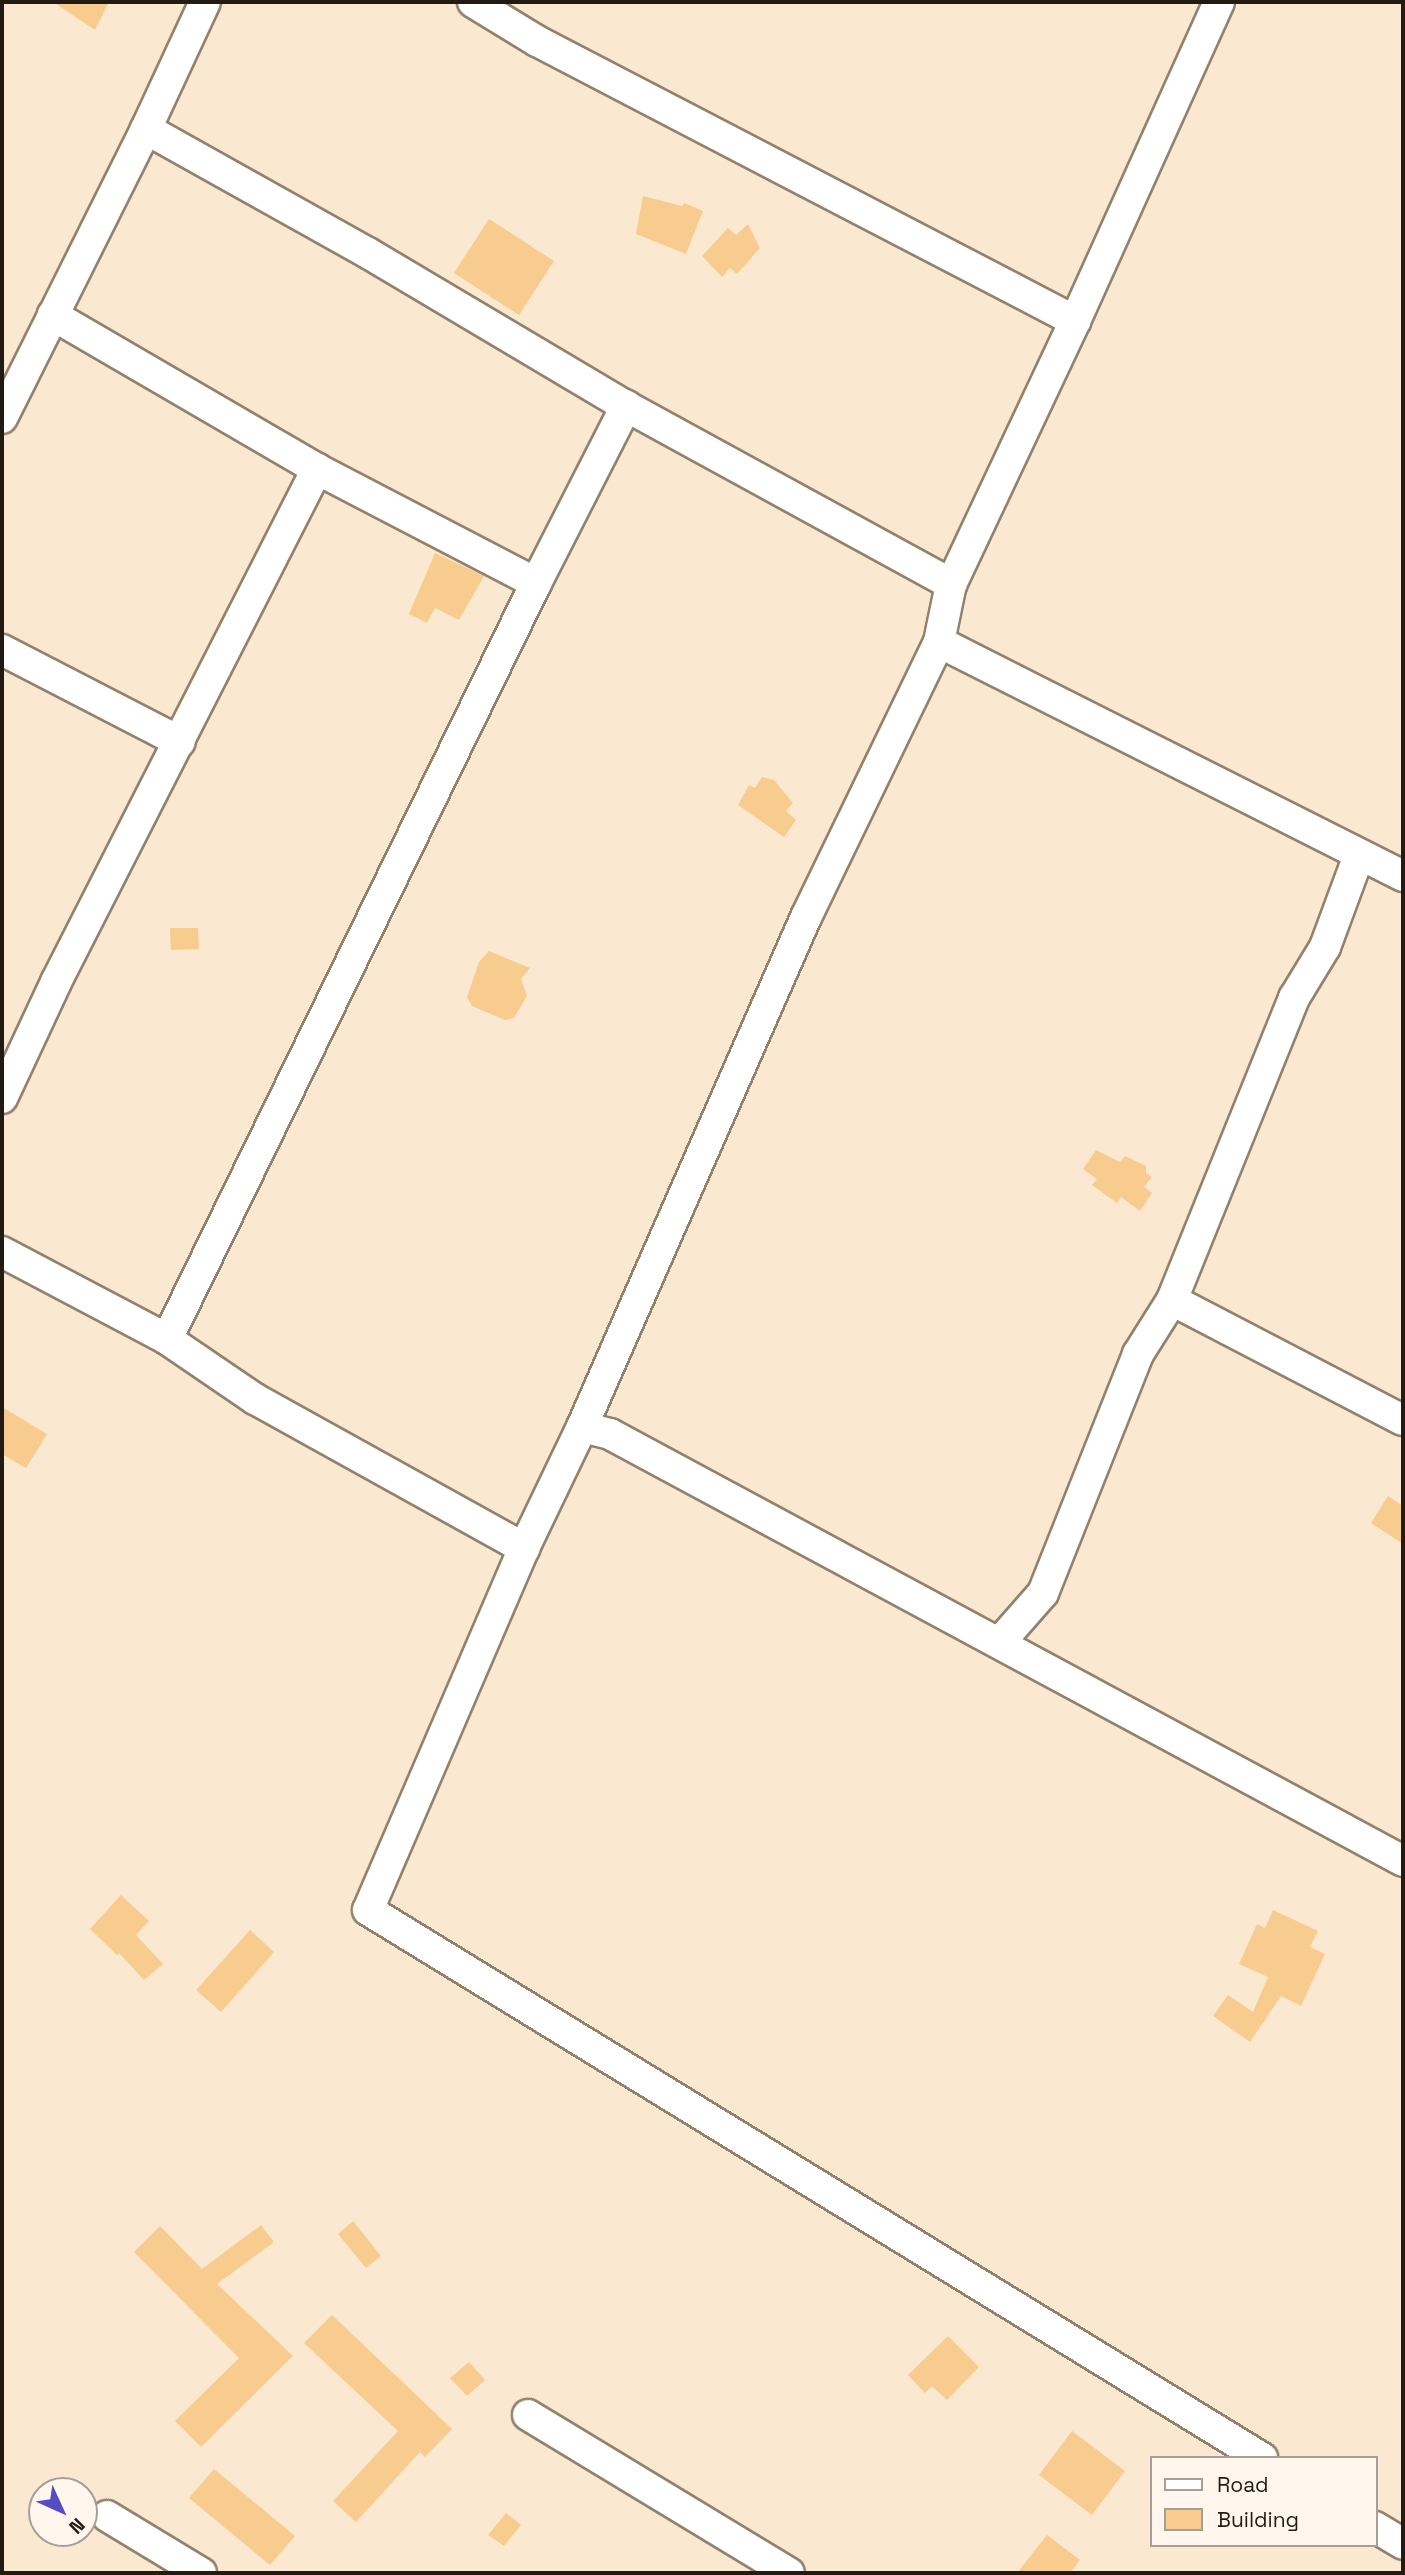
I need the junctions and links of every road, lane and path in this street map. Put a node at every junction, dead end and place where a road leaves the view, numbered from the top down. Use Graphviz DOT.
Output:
graph roads {
  1 [pos="205,2"];
  2 [pos="473,2"];
  3 [pos="1219,2"];
  4 [pos="146,129"];
  5 [pos="52,315"];
  6 [pos="1075,321"];
  7 [pos="626,406"];
  8 [pos="2,418"];
  9 [pos="317,469"];
  10 [pos="536,583"];
  11 [pos="951,584"];
  12 [pos="939,642"];
  13 [pos="2,650"];
  14 [pos="180,742"];
  15 [pos="1359,855"];
  16 [pos="1403,876"];
  17 [pos="2,1098"];
  18 [pos="2,1252"];
  19 [pos="1172,1300"];
  20 [pos="167,1339"];
  21 [pos="1403,1420"];
  22 [pos="583,1427"];
  23 [pos="524,1548"];
  24 [pos="1000,1643"];
  25 [pos="1403,1861"];
  26 [pos="528,2415"];
  27 [pos="1259,2456"];
  28 [pos="107,2515"];
  29 [pos="1377,2528"];
  30 [pos="1403,2544"];
  31 [pos="201,2573"];
  32 [pos="789,2573"];
  1 -- 4 [label="street"];
  2 -- 6 [label="street"];
  3 -- 6 [label="street"];
  4 -- 5 [label="street"];
  4 -- 7 [label="street"];
  5 -- 8 [label="street"];
  5 -- 9 [label="street"];
  6 -- 11 [label="street"];
  7 -- 10 [label="street"];
  7 -- 11 [label="street"];
  9 -- 10 [label="street"];
  9 -- 14 [label="street"];
  10 -- 20 [label="street"];
  11 -- 12 [label="street"];
  12 -- 15 [label="street"];
  12 -- 22 [label="street"];
  13 -- 14 [label="street"];
  14 -- 17 [label="street"];
  15 -- 16 [label="street"];
  15 -- 19 [label="street"];
  18 -- 20 [label="street"];
  19 -- 21 [label="street"];
  19 -- 24 [label="street"];
  20 -- 23 [label="street"];
  22 -- 23 [label="street"];
  22 -- 24 [label="street"];
  23 -- 27 [label="street"];
  24 -- 25 [label="street"];
  26 -- 32 [label="street"];
  28 -- 31 [label="street"];
  29 -- 30 [label="street"];
}
